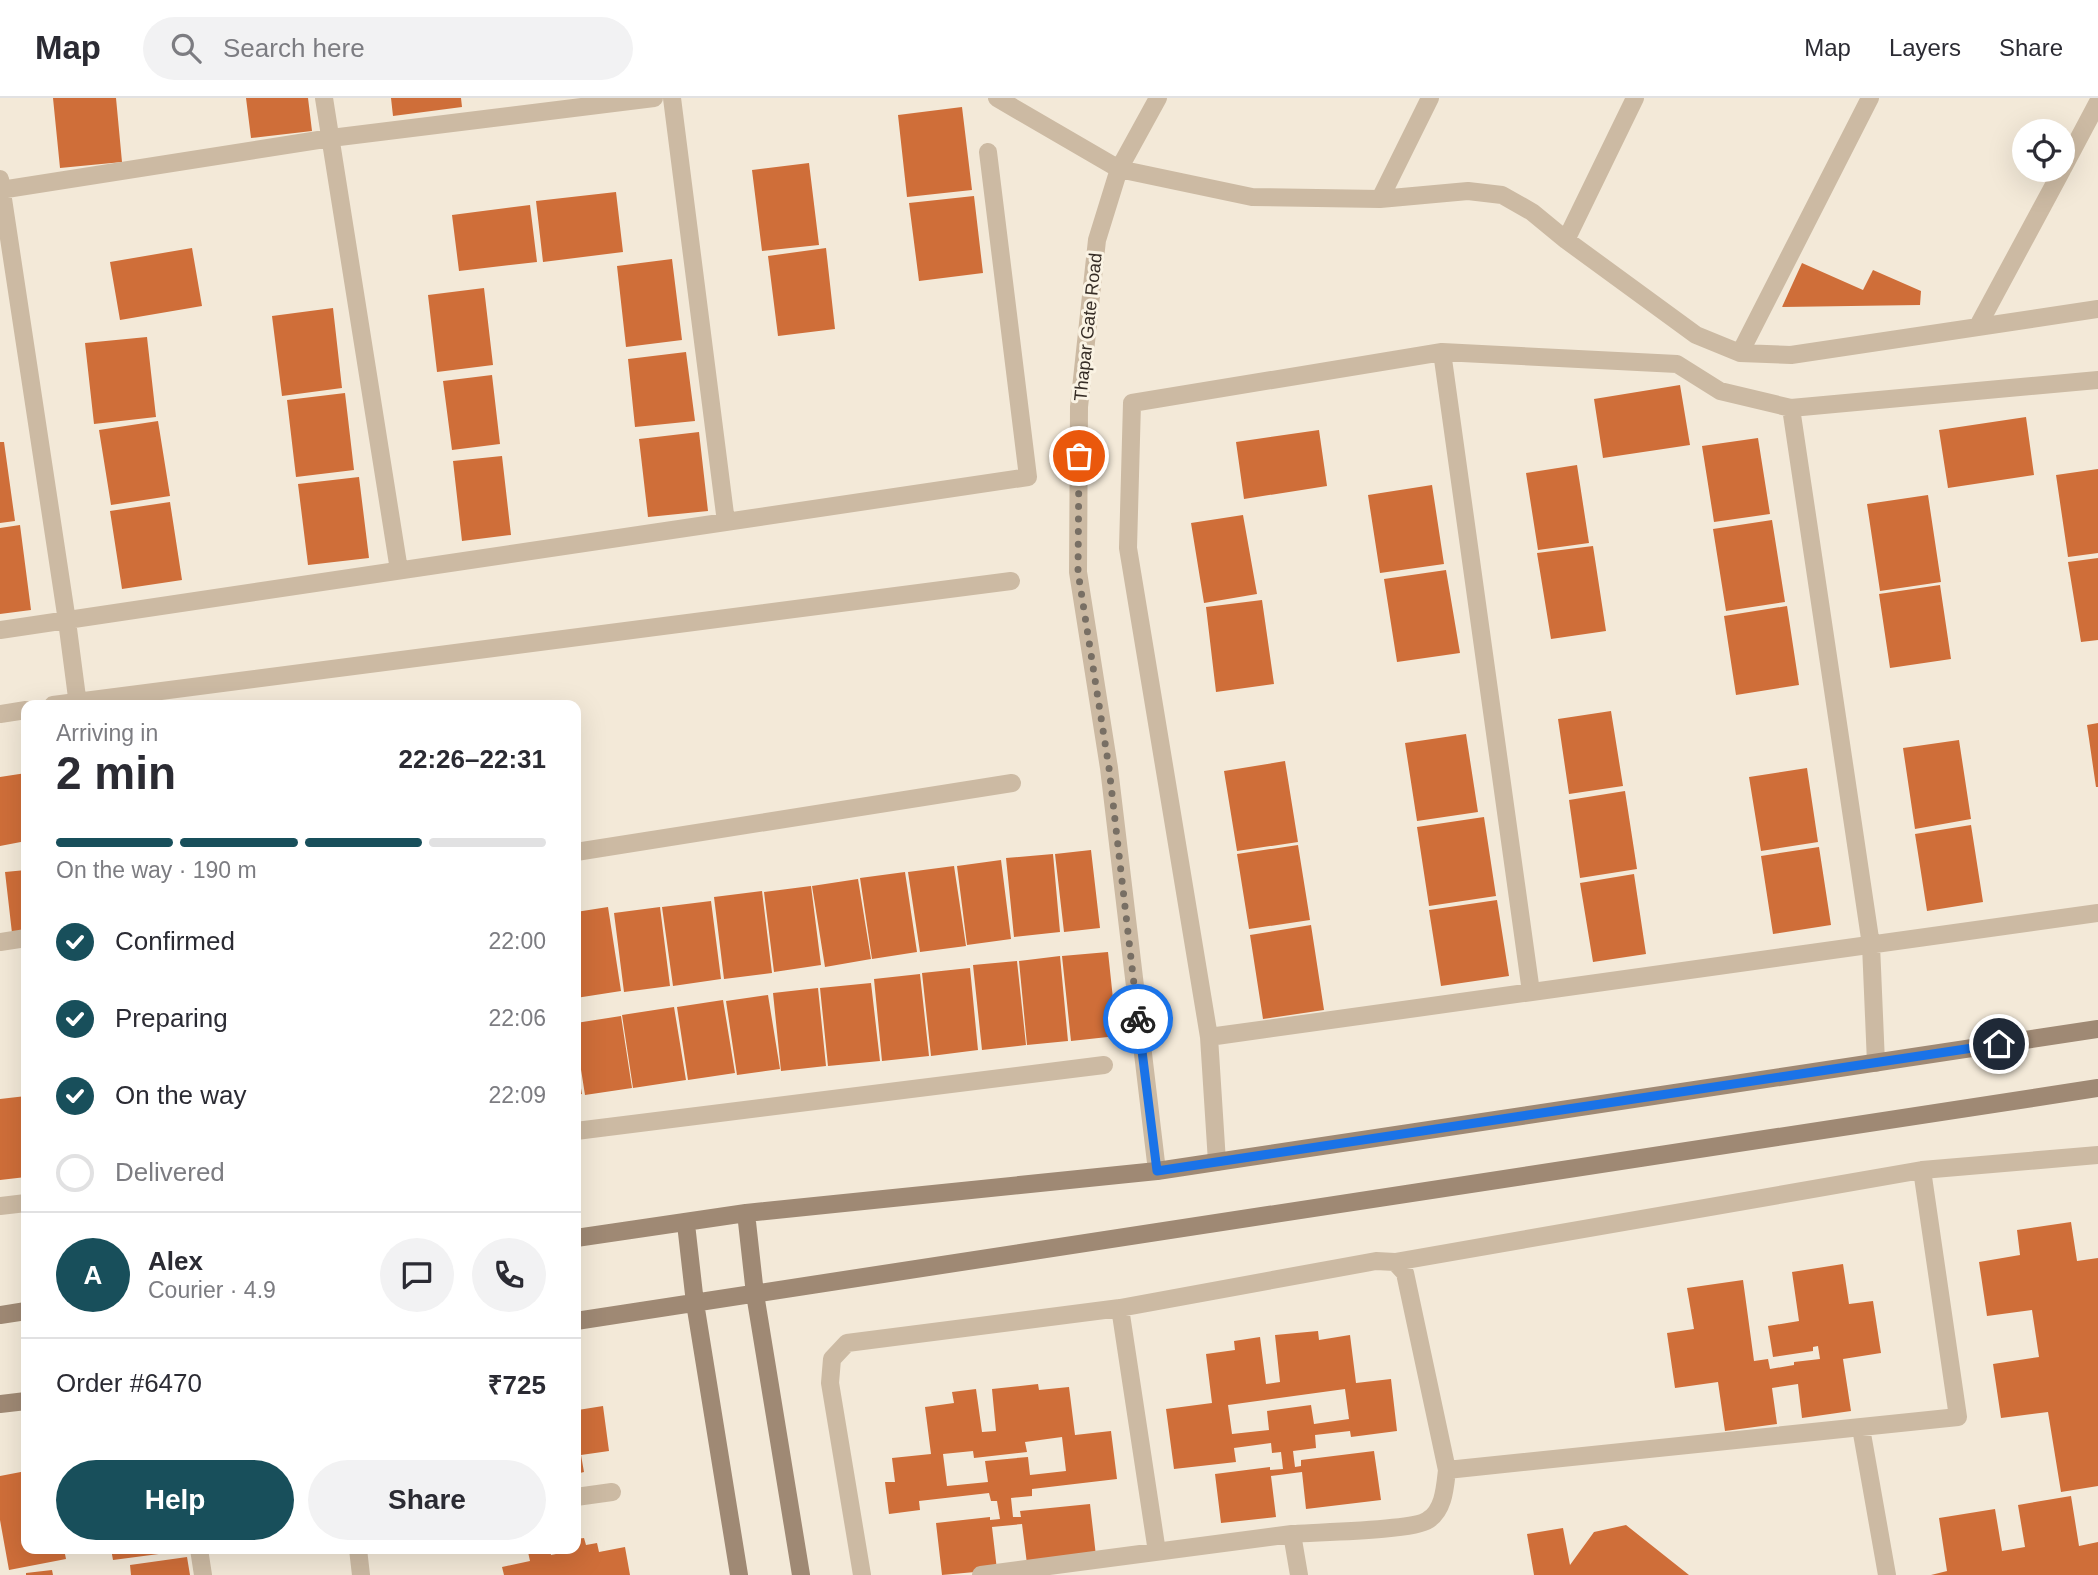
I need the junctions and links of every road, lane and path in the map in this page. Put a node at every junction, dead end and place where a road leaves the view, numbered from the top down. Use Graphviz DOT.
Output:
graph roads {
  1 [pos="324,98"];
  2 [pos="654,98"];
  3 [pos="672,98"];
  4 [pos="998,98"];
  5 [pos="1158,98"];
  6 [pos="1430,98"];
  7 [pos="1635,98"];
  8 [pos="1870,98"];
  9 [pos="2098,103"];
  10 [pos="331,138"];
  11 [pos="2075,146"];
  12 [pos="988,152"];
  13 [pos="1119,169"];
  14 [pos="2056,182"];
  15 [pos="1,186"];
  16 [pos="1380,198"];
  17 [pos="1566,240"];
  18 [pos="2098,309"];
  19 [pos="1978,326"];
  20 [pos="1442,352"];
  21 [pos="1740,353"];
  22 [pos="2098,380"];
  23 [pos="1791,408"];
  24 [pos="726,522"];
  25 [pos="399,570"];
  26 [pos="1011,581"];
  27 [pos="67,621"];
  28 [pos="0,630"];
  29 [pos="78,700"];
  30 [pos="101,700"];
  31 [pos="21,711"];
  32 [pos="0,714"];
  33 [pos="1012,783"];
  34 [pos="581,851"];
  35 [pos="2098,913"];
  36 [pos="21,939"];
  37 [pos="0,942"];
  38 [pos="1871,945"];
  39 [pos="1531,992"];
  40 [pos="2098,1029"];
  41 [pos="1209,1038"];
  42 [pos="1876,1063"];
  43 [pos="1104,1065"];
  44 [pos="2098,1088"];
  45 [pos="581,1130"];
  46 [pos="2098,1155"];
  47 [pos="1217,1162"];
  48 [pos="1922,1170"];
  49 [pos="1157,1171"];
  50 [pos="21,1204"];
  51 [pos="0,1206"];
  52 [pos="746,1213"];
  53 [pos="686,1224"];
  54 [pos="581,1237"];
  55 [pos="1395,1262"];
  56 [pos="755,1294"];
  57 [pos="695,1303"];
  58 [pos="1120,1308"];
  59 [pos="21,1312"];
  60 [pos="0,1315"];
  61 [pos="581,1320"];
  62 [pos="21,1402"];
  63 [pos="0,1404"];
  64 [pos="1861,1428"];
  65 [pos="1447,1471"];
  66 [pos="612,1492"];
  67 [pos="581,1496"];
  68 [pos="1292,1534"];
  69 [pos="1157,1552"];
  70 [pos="201,1554"];
  71 [pos="359,1554"];
  72 [pos="1017,1573"];
  73 [pos="203,1575"];
  74 [pos="361,1575"];
  75 [pos="739,1575"];
  76 [pos="801,1575"];
  77 [pos="862,1575"];
  78 [pos="981,1575"];
  79 [pos="1299,1575"];
  80 [pos="1887,1575"];
  1 -- 10 [label="street"];
  2 -- 10 [label="street"];
  3 -- 24 [label="street"];
  4 -- 13 [label="street"];
  5 -- 13 [label="street, Thapar Gate Road"];
  6 -- 16 [label="street"];
  7 -- 17 [label="street"];
  8 -- 21 [label="street"];
  9 -- 11 [label="street"];
  10 -- 15 [label="street"];
  10 -- 25 [label="street"];
  12 -- 24 [label="street"];
  13 -- 16 [label="street"];
  13 -- 49 [label="street, Thapar Gate Road"];
  14 -- 19 [label="street"];
  15 -- 27 [label="street"];
  16 -- 17 [label="street"];
  17 -- 21 [label="street"];
  18 -- 19 [label="street"];
  19 -- 21 [label="street"];
  20 -- 23 [label="street"];
  20 -- 39 [label="street"];
  20 -- 41 [label="street"];
  22 -- 23 [label="street"];
  23 -- 38 [label="street"];
  24 -- 25 [label="street"];
  25 -- 27 [label="street"];
  26 -- 30 [label="street"];
  27 -- 28 [label="street"];
  27 -- 29 [label="street"];
  31 -- 32 [label="street"];
  33 -- 34 [label="street"];
  35 -- 38 [label="street"];
  36 -- 37 [label="street"];
  38 -- 39 [label="street"];
  38 -- 42 [label="street"];
  39 -- 41 [label="street"];
  40 -- 42 [label="street"];
  41 -- 47 [label="street"];
  42 -- 47 [label="street"];
  43 -- 45 [label="street"];
  44 -- 56 [label="street"];
  46 -- 48 [label="street"];
  47 -- 49 [label="street"];
  48 -- 55 [label="street"];
  48 -- 64 [label="street"];
  49 -- 52 [label="street"];
  50 -- 51 [label="street"];
  52 -- 53 [label="street"];
  52 -- 56 [label="street"];
  53 -- 54 [label="street"];
  53 -- 57 [label="street"];
  55 -- 58 [label="street"];
  55 -- 65 [label="street"];
  56 -- 57 [label="street"];
  56 -- 76 [label="street"];
  57 -- 61 [label="street"];
  57 -- 75 [label="street"];
  58 -- 69 [label="street"];
  58 -- 77 [label="street"];
  59 -- 60 [label="street"];
  62 -- 63 [label="street"];
  64 -- 65 [label="street"];
  64 -- 80 [label="street"];
  65 -- 68 [label="street"];
  66 -- 67 [label="street"];
  68 -- 69 [label="street"];
  68 -- 79 [label="street"];
  69 -- 72 [label="street"];
  70 -- 73 [label="street"];
  71 -- 74 [label="street"];
  72 -- 78 [label="street"];
}
